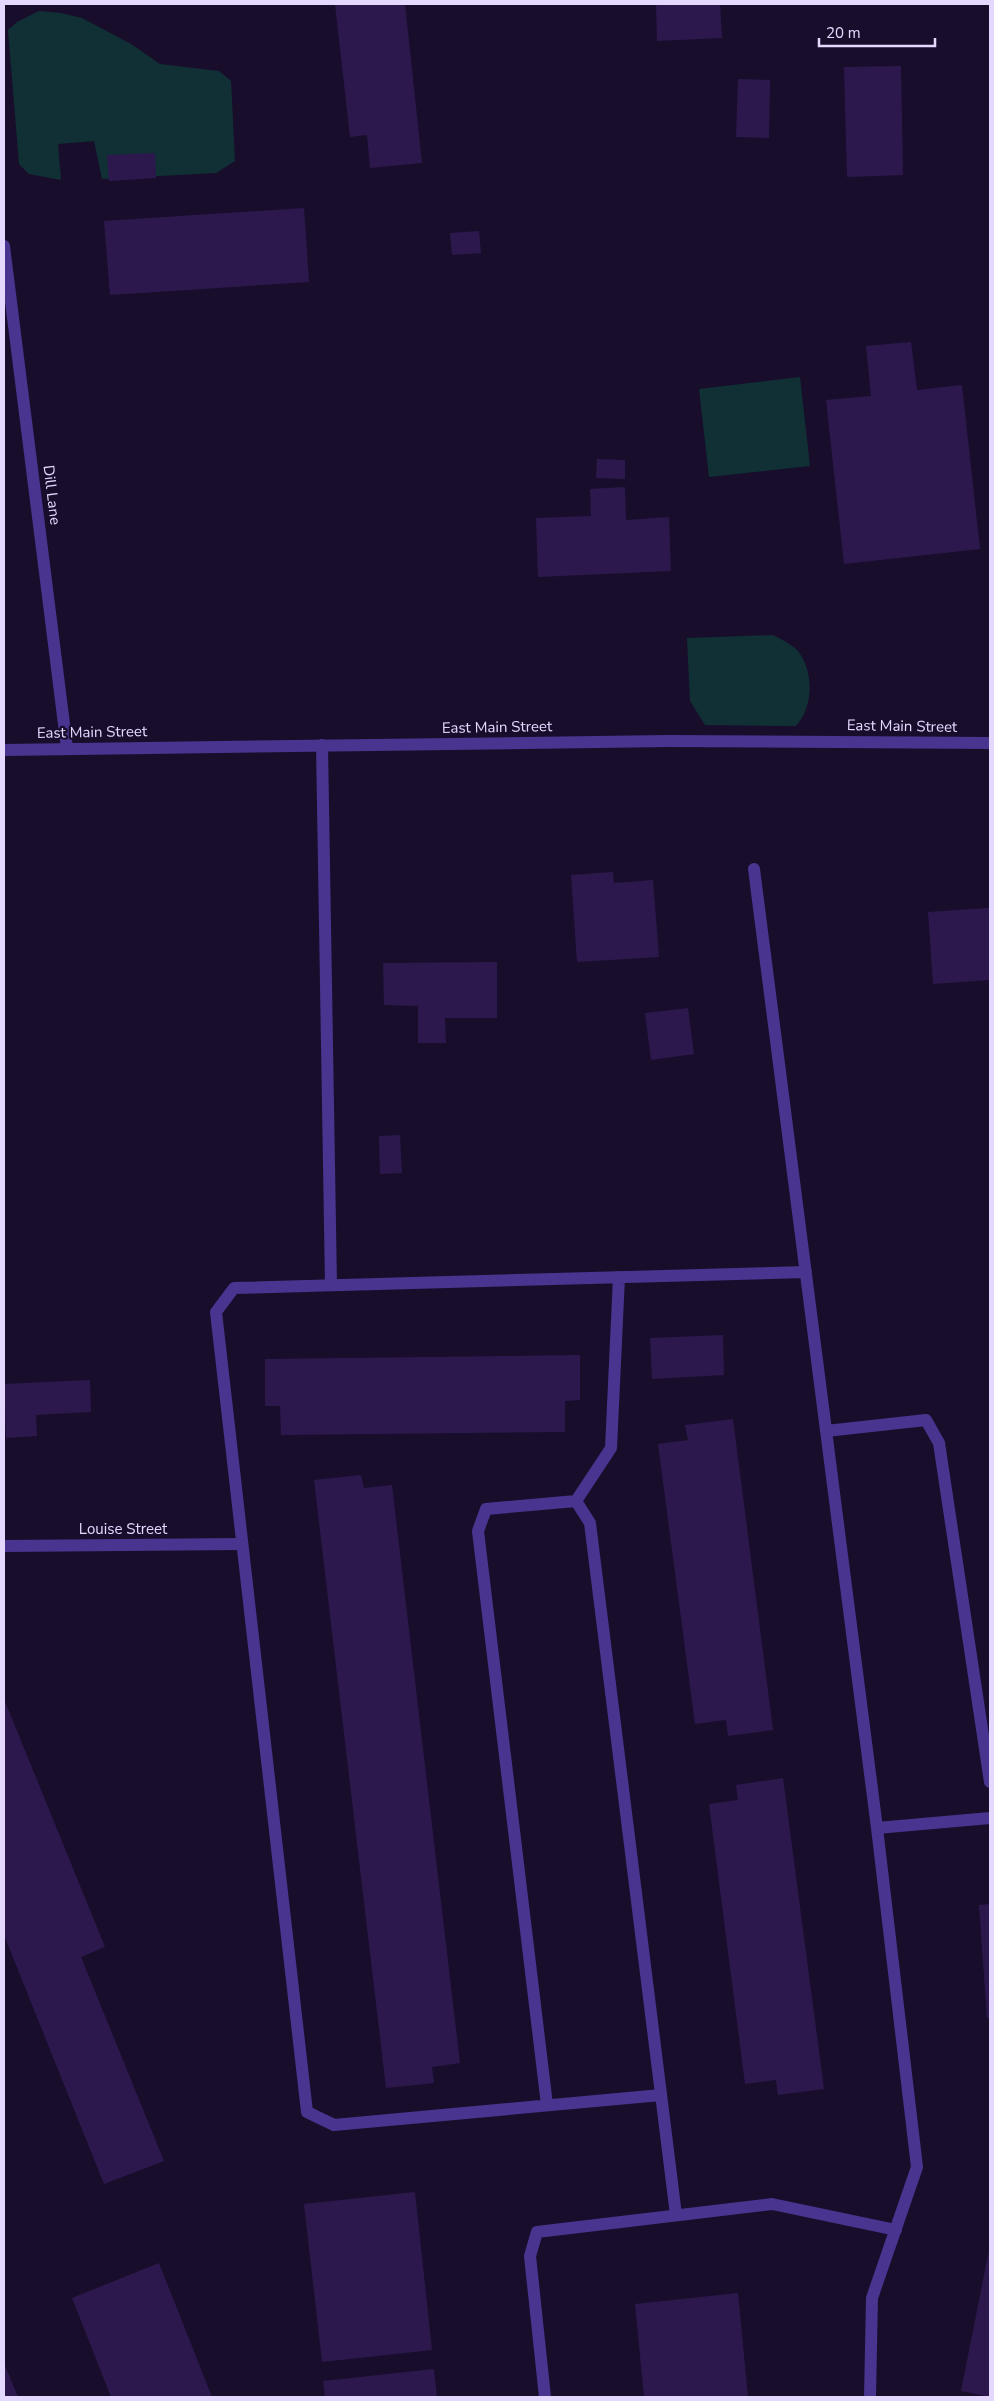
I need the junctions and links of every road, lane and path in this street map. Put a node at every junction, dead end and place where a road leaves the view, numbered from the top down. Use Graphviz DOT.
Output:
graph roads {
  1 [pos="4,246"];
  2 [pos="990,743"];
  3 [pos="322,745"];
  4 [pos="67,748"];
  5 [pos="4,750"];
  6 [pos="754,869"];
  7 [pos="806,1272"];
  8 [pos="619,1277"];
  9 [pos="331,1286"];
  10 [pos="826,1431"];
  11 [pos="576,1501"];
  12 [pos="242,1544"];
  13 [pos="4,1546"];
  14 [pos="990,1782"];
  15 [pos="990,1818"];
  16 [pos="877,1828"];
  17 [pos="662,2095"];
  18 [pos="547,2105"];
  19 [pos="676,2215"];
  20 [pos="896,2230"];
  21 [pos="544,2397"];
  22 [pos="870,2397"];
  1 -- 4 [label="street, Dill Lane"];
  2 -- 3 [label="street, East Main Street"];
  3 -- 4 [label="street, East Main Street"];
  3 -- 9 [label="street"];
  4 -- 5 [label="street, East Main Street"];
  6 -- 7 [label="street"];
  7 -- 8 [label="street"];
  7 -- 10 [label="street"];
  8 -- 9 [label="street"];
  8 -- 11 [label="street"];
  9 -- 12 [label="street"];
  10 -- 14 [label="street"];
  10 -- 16 [label="street"];
  11 -- 17 [label="street"];
  11 -- 18 [label="street"];
  12 -- 13 [label="street, Louise Street"];
  12 -- 18 [label="street"];
  15 -- 16 [label="street"];
  16 -- 20 [label="street"];
  17 -- 18 [label="street"];
  17 -- 19 [label="street"];
  19 -- 20 [label="street"];
  19 -- 21 [label="street"];
  20 -- 22 [label="street"];
}
